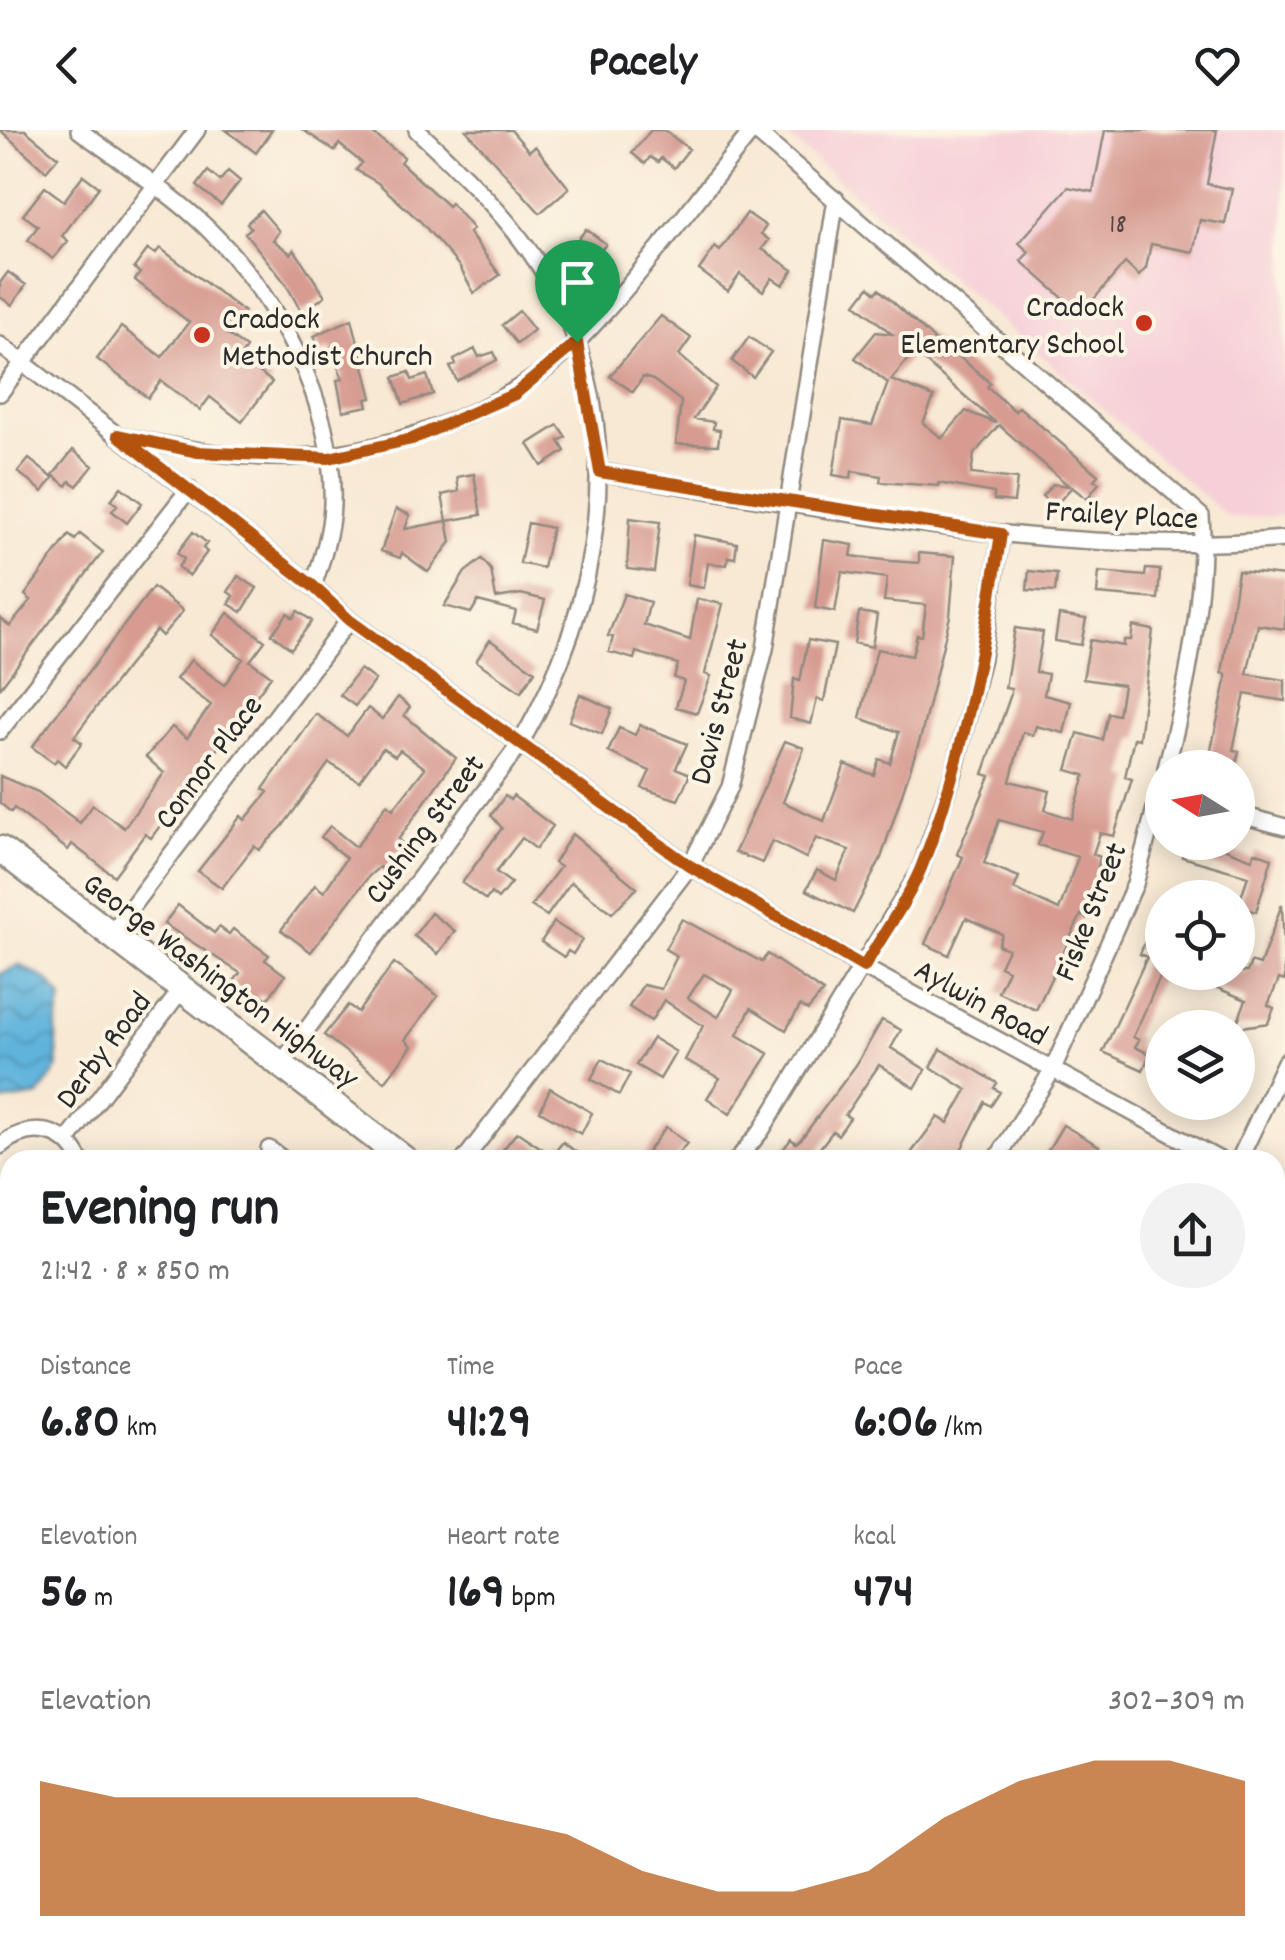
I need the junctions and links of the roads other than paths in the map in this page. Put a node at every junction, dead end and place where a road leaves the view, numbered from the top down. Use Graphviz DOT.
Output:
graph roads {
  1 [pos="79,130"];
  2 [pos="196,130"];
  3 [pos="417,130"];
  4 [pos="754,130"];
  5 [pos="154,187"];
  6 [pos="836,198"];
  7 [pos="577,342"];
  8 [pos="0,345"];
  9 [pos="24,363"];
  10 [pos="0,394"];
  11 [pos="118,435"];
  12 [pos="329,458"];
  13 [pos="600,472"];
  14 [pos="188,489"];
  15 [pos="788,502"];
  16 [pos="1001,534"];
  17 [pos="1285,539"];
  18 [pos="1203,546"];
  19 [pos="313,586"];
  20 [pos="349,620"];
  21 [pos="0,731"];
  22 [pos="520,744"];
  23 [pos="1171,750"];
  24 [pos="1255,819"];
  25 [pos="1285,827"];
  26 [pos="0,849"];
  27 [pos="1145,851"];
  28 [pos="690,866"];
  29 [pos="110,935"];
  30 [pos="864,967"];
  31 [pos="182,990"];
  32 [pos="1285,1062"];
  33 [pos="281,1064"];
  34 [pos="1052,1071"];
  35 [pos="67,1142"];
  36 [pos="0,1146"];
  37 [pos="269,1148"];
  38 [pos="73,1150"];
  39 [pos="272,1150"];
  40 [pos="392,1150"];
  41 [pos="472,1150"];
  42 [pos="745,1150"];
  43 [pos="1002,1150"];
  44 [pos="1201,1150"];
  45 [pos="1244,1150"];
  1 -- 5 [label="street"];
  2 -- 5 [label="street"];
  3 -- 7 [label="street, Cushing Street"];
  4 -- 6 [label="street"];
  4 -- 7 [label="street"];
  5 -- 9 [label="street"];
  5 -- 12 [label="street"];
  6 -- 15 [label="street, Davis Street"];
  6 -- 18 [label="street"];
  7 -- 12 [label="street"];
  7 -- 13 [label="street, Cushing Street"];
  8 -- 9 [label="street, Aylwin Road"];
  9 -- 10 [label="street"];
  9 -- 11 [label="street, Aylwin Road"];
  11 -- 12 [label="street"];
  11 -- 14 [label="street, Aylwin Road"];
  12 -- 19 [label="street"];
  13 -- 15 [label="street, Frailey Place"];
  13 -- 22 [label="street, Cushing Street"];
  14 -- 19 [label="street, Aylwin Road"];
  14 -- 21 [label="street"];
  15 -- 16 [label="street, Frailey Place"];
  15 -- 28 [label="street, Davis Street"];
  16 -- 18 [label="street, Frailey Place"];
  16 -- 30 [label="street"];
  17 -- 18 [label="street, Frailey Place"];
  18 -- 23 [label="street"];
  19 -- 20 [label="street, Aylwin Road"];
  20 -- 22 [label="street, Aylwin Road"];
  20 -- 29 [label="street, Connor Place"];
  22 -- 28 [label="street, Aylwin Road"];
  22 -- 33 [label="street, Cushing Street"];
  24 -- 25 [label="street"];
  26 -- 29 [label="main road, George Washington Highway"];
  27 -- 34 [label="street, Fiske Street"];
  28 -- 30 [label="street, Aylwin Road"];
  28 -- 41 [label="street, Davis Street"];
  29 -- 31 [label="main road, George Washington Highway"];
  30 -- 34 [label="street, Aylwin Road"];
  30 -- 42 [label="street"];
  31 -- 33 [label="main road, George Washington Highway"];
  31 -- 35 [label="street, Derby Road"];
  32 -- 45 [label="street"];
  33 -- 40 [label="main road, George Washington Highway"];
  34 -- 43 [label="street, Fiske Street"];
  34 -- 44 [label="street, Aylwin Road"];
  35 -- 36 [label="street, Derby Road"];
  35 -- 38 [label="street, Derby Road"];
  37 -- 39 [label="street"];
}
